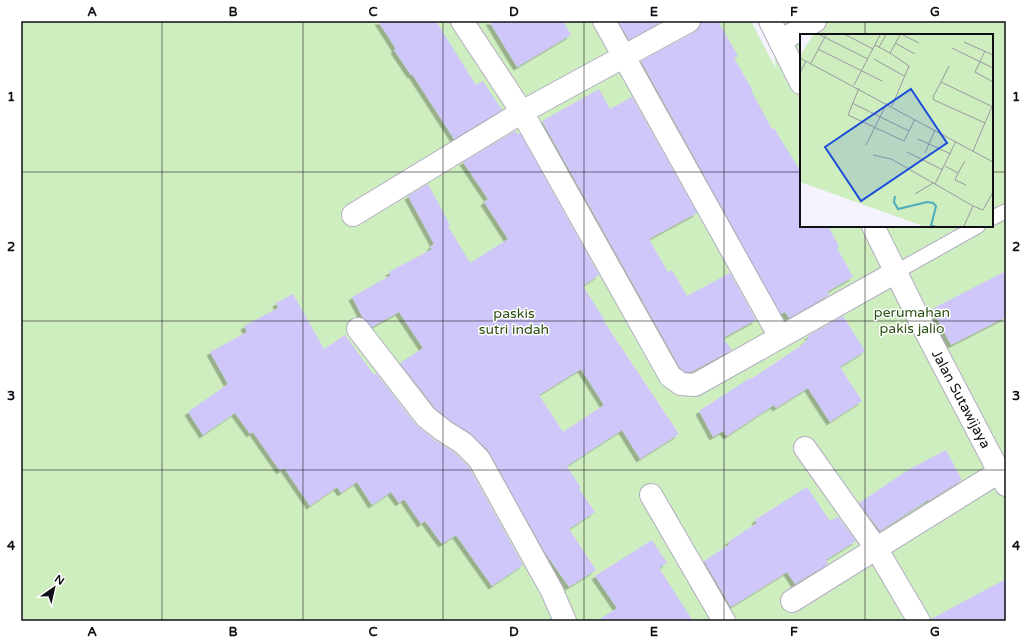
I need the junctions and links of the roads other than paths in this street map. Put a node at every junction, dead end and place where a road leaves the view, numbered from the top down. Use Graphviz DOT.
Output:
graph roads {
  1 [pos="462,21"];
  2 [pos="604,21"];
  3 [pos="689,21"];
  4 [pos="770,21"];
  5 [pos="815,21"];
  6 [pos="780,41"];
  7 [pos="625,56"];
  8 [pos="800,81"];
  9 [pos="522,112"];
  10 [pos="1006,210"];
  11 [pos="353,215"];
  12 [pos="993,217"];
  13 [pos="874,227"];
  14 [pos="976,227"];
  15 [pos="896,272"];
  16 [pos="358,329"];
  17 [pos="780,337"];
  18 [pos="805,448"];
  19 [pos="1002,478"];
  20 [pos="651,495"];
  21 [pos="876,548"];
  22 [pos="792,601"];
  23 [pos="565,621"];
  24 [pos="724,621"];
  25 [pos="919,621"];
  1 -- 9 [label="street"];
  2 -- 7 [label="street"];
  3 -- 7 [label="street"];
  4 -- 6 [label="street"];
  5 -- 6 [label="street"];
  6 -- 8 [label="street"];
  7 -- 9 [label="street"];
  7 -- 17 [label="street"];
  9 -- 11 [label="street"];
  9 -- 17 [label="street"];
  10 -- 12 [label="lane"];
  13 -- 15 [label="street, Jalan Sutawijaya"];
  14 -- 15 [label="lane"];
  15 -- 17 [label="street"];
  15 -- 19 [label="street, Jalan Sutawijaya"];
  16 -- 23 [label="street"];
  18 -- 21 [label="street"];
  19 -- 21 [label="street"];
  20 -- 24 [label="street"];
  21 -- 22 [label="street"];
  21 -- 25 [label="street"];
}
